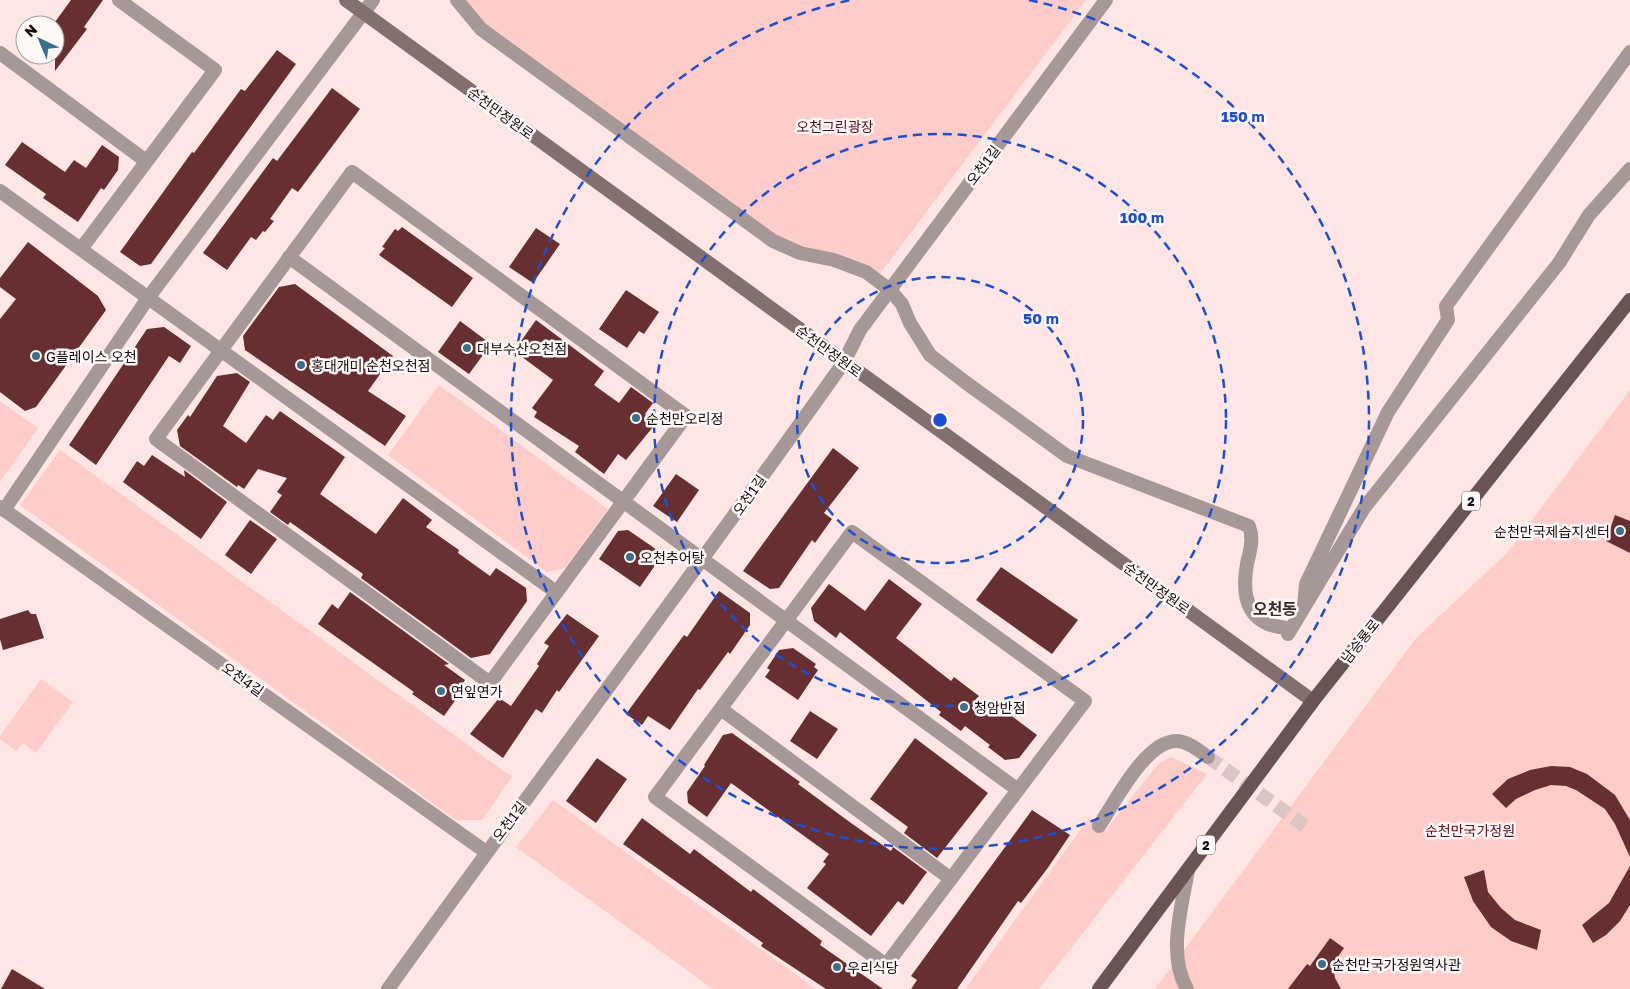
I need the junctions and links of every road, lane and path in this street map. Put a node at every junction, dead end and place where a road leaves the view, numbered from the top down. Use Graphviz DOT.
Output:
graph roads {
  1 [pos="119,0"];
  2 [pos="346,0"];
  3 [pos="373,0"];
  4 [pos="457,0"];
  5 [pos="1106,0"];
  6 [pos="364,13"];
  7 [pos="1630,52"];
  8 [pos="0,53"];
  9 [pos="146,161"];
  10 [pos="1630,168"];
  11 [pos="0,191"];
  12 [pos="81,249"];
  13 [pos="289,257"];
  14 [pos="890,290"];
  15 [pos="148,298"];
  16 [pos="1630,300"];
  17 [pos="220,351"];
  18 [pos="844,362"];
  19 [pos="623,502"];
  20 [pos="2,508"];
  21 [pos="703,560"];
  22 [pos="556,592"];
  23 [pos="1304,606"];
  24 [pos="786,621"];
  25 [pos="1312,701"];
  26 [pos="720,709"];
  27 [pos="1208,757"];
  28 [pos="1018,790"];
  29 [pos="1099,826"];
  30 [pos="486,852"];
  31 [pos="1188,870"];
  32 [pos="951,878"];
  33 [pos="388,989"];
  34 [pos="1099,989"];
  35 [pos="1187,989"];
  1 -- 9 [label="street"];
  2 -- 6 [label="main road, 순천만정원로"];
  3 -- 6 [label="street"];
  4 -- 14 [label="street"];
  5 -- 14 [label="street, 오천1길"];
  6 -- 15 [label="street"];
  6 -- 18 [label="main road, 순천만정원로"];
  7 -- 23 [label="street"];
  8 -- 9 [label="street"];
  9 -- 12 [label="street"];
  10 -- 23 [label="street"];
  11 -- 12 [label="street"];
  12 -- 15 [label="street"];
  13 -- 17 [label="street"];
  13 -- 19 [label="street"];
  13 -- 19 [label="street"];
  14 -- 18 [label="street, 오천1길"];
  14 -- 23 [label="street"];
  15 -- 17 [label="street"];
  15 -- 20 [label="street"];
  16 -- 25 [label="main road, 남승룡로 / 2"];
  17 -- 22 [label="street"];
  17 -- 22 [label="street"];
  18 -- 21 [label="street, 오천1길"];
  18 -- 25 [label="main road, 순천만정원로"];
  19 -- 21 [label="street"];
  19 -- 22 [label="street"];
  20 -- 30 [label="street, 오천4길"];
  21 -- 24 [label="street"];
  21 -- 30 [label="street, 오천1길"];
  24 -- 26 [label="street"];
  24 -- 28 [label="street"];
  24 -- 28 [label="street"];
  25 -- 31 [label="main road, 남승룡로 / 2"];
  26 -- 32 [label="street"];
  26 -- 32 [label="street"];
  27 -- 29 [label="street"];
  28 -- 32 [label="street"];
  30 -- 33 [label="street, 오천1길"];
  31 -- 34 [label="main road, 남승룡로 / 2"];
  31 -- 35 [label="street"];
}
